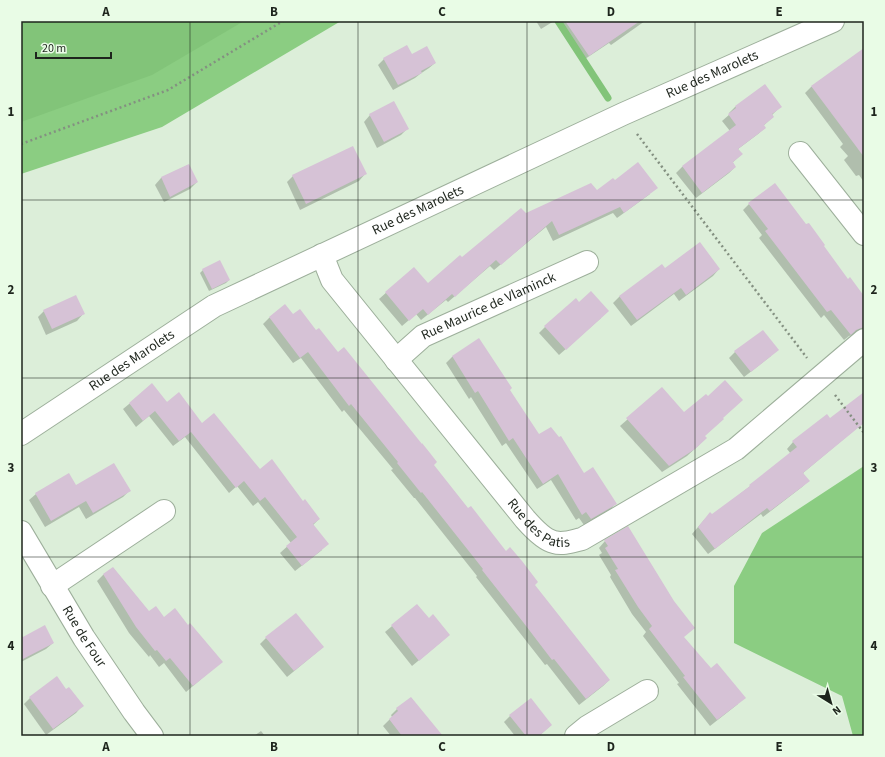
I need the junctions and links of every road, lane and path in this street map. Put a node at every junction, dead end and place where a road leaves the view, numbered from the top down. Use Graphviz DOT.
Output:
graph roads {
  1 [pos="282,21"];
  2 [pos="833,21"];
  3 [pos="623,114"];
  4 [pos="21,144"];
  5 [pos="800,153"];
  6 [pos="864,234"];
  7 [pos="322,254"];
  8 [pos="588,262"];
  9 [pos="864,340"];
  10 [pos="396,360"];
  11 [pos="821,377"];
  12 [pos="864,433"];
  13 [pos="21,434"];
  14 [pos="164,511"];
  15 [pos="21,532"];
  16 [pos="52,586"];
  17 [pos="647,691"];
  18 [pos="152,736"];
  19 [pos="576,736"];
  1 -- 4 [label="path"];
  2 -- 3 [label="street, Rue des Marolets"];
  3 -- 7 [label="street, Rue des Marolets"];
  3 -- 11 [label="path"];
  5 -- 6 [label="street"];
  7 -- 10 [label="street, Rue des Patis"];
  7 -- 13 [label="street, Rue des Marolets"];
  8 -- 10 [label="street, Rue Maurice de Vlaminck"];
  9 -- 11 [label="street, Rue des Patis"];
  10 -- 11 [label="street, Rue des Patis"];
  11 -- 12 [label="path"];
  14 -- 16 [label="street"];
  15 -- 16 [label="street, Rue de Four"];
  16 -- 18 [label="street, Rue de Four"];
  17 -- 19 [label="street"];
}
